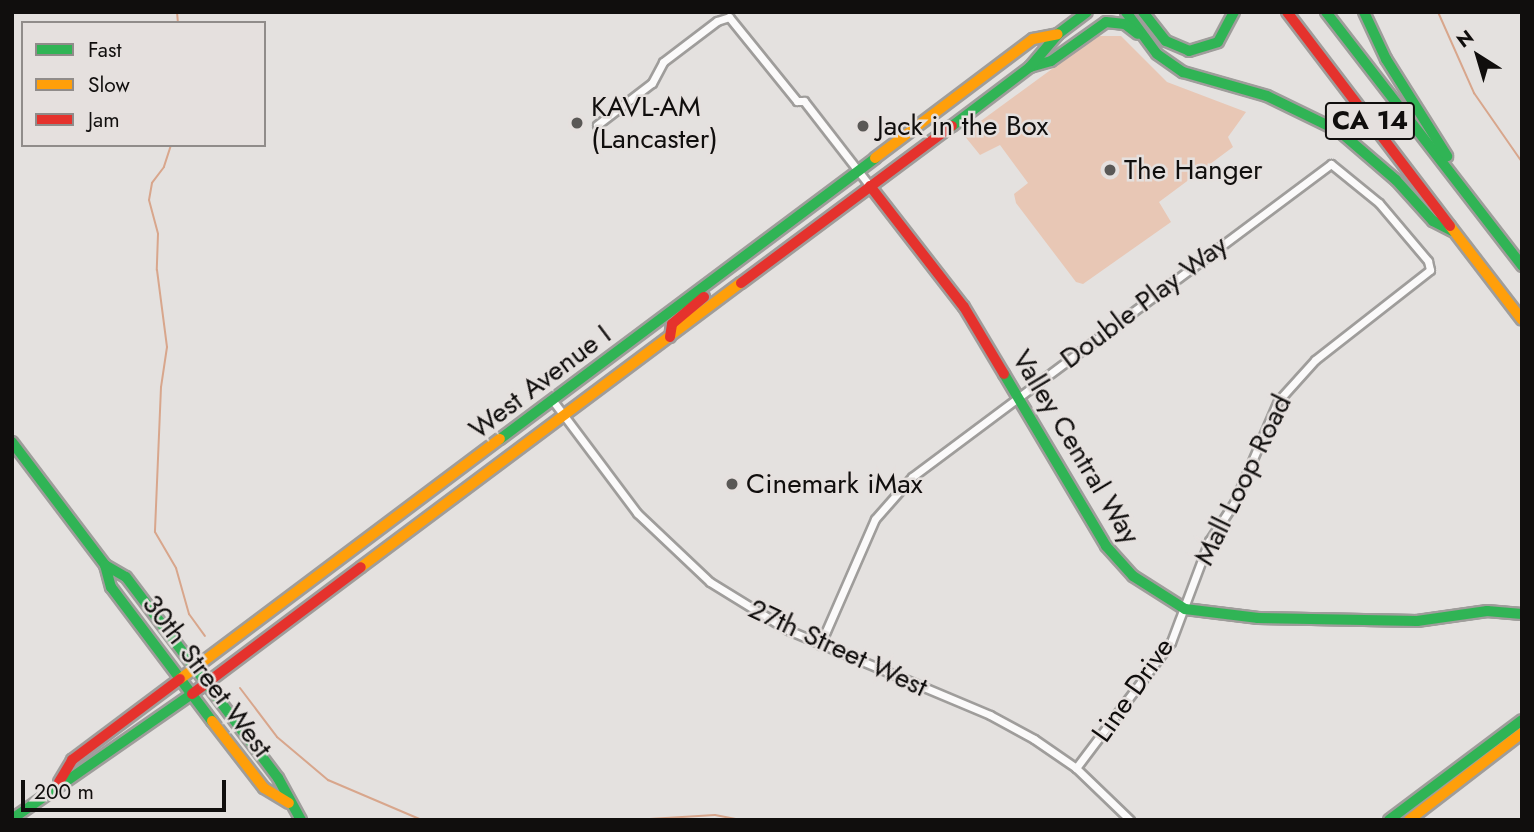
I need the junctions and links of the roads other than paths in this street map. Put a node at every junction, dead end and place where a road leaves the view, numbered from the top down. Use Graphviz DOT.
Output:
graph roads {
  1 [pos="1087,12"];
  2 [pos="1126,12"];
  3 [pos="1143,12"];
  4 [pos="1234,12"];
  5 [pos="1287,12"];
  6 [pos="1326,12"];
  7 [pos="1364,12"];
  8 [pos="1058,34"];
  9 [pos="1145,39"];
  10 [pos="1030,67"];
  11 [pos="597,125"];
  12 [pos="1331,164"];
  13 [pos="859,172"];
  14 [pos="870,186"];
  15 [pos="1464,190"];
  16 [pos="1453,231"];
  17 [pos="1522,266"];
  18 [pos="709,284"];
  19 [pos="1522,320"];
  20 [pos="670,337"];
  21 [pos="1018,397"];
  22 [pos="553,401"];
  23 [pos="564,415"];
  24 [pos="12,442"];
  25 [pos="105,565"];
  26 [pos="1185,609"];
  27 [pos="1522,614"];
  28 [pos="820,645"];
  29 [pos="194,668"];
  30 [pos="180,679"];
  31 [pos="206,683"];
  32 [pos="192,694"];
  33 [pos="1522,720"];
  34 [pos="1522,733"];
  35 [pos="1076,768"];
  36 [pos="59,782"];
  37 [pos="289,803"];
  38 [pos="12,819"];
  39 [pos="301,820"];
  40 [pos="1130,820"];
  41 [pos="1389,820"];
  42 [pos="1409,820"];
  1 -- 8 [label="main road, West Avenue I"];
  2 -- 9 [label="main road"];
  3 -- 4 [label="main road"];
  5 -- 16 [label="main road, CA 14"];
  6 -- 15 [label="main road, CA 14"];
  7 -- 15 [label="main road"];
  8 -- 10 [label="main road, West Avenue I"];
  8 -- 13 [label="main road, West Avenue I"];
  9 -- 10 [label="main road"];
  9 -- 16 [label="main road"];
  10 -- 14 [label="main road, West Avenue I"];
  11 -- 13 [label="street"];
  12 -- 21 [label="street, Double Play Way"];
  12 -- 26 [label="street, Mall Loop Road"];
  13 -- 14 [label="street"];
  13 -- 18 [label="main road, West Avenue I"];
  14 -- 20 [label="main road, West Avenue I"];
  14 -- 21 [label="main road, Valley Central Way"];
  15 -- 17 [label="main road, CA 14"];
  16 -- 19 [label="main road, CA 14"];
  18 -- 20 [label="main road"];
  18 -- 22 [label="main road, West Avenue I"];
  20 -- 23 [label="main road, West Avenue I"];
  21 -- 26 [label="main road, Valley Central Way"];
  21 -- 28 [label="street, Double Play Way"];
  22 -- 23 [label="street, 27th Street West"];
  22 -- 29 [label="main road, West Avenue I"];
  23 -- 28 [label="street, 27th Street West"];
  23 -- 31 [label="main road, West Avenue I"];
  24 -- 25 [label="main road, 30th Street West"];
  25 -- 29 [label="main road, 30th Street West"];
  25 -- 30 [label="main road, 30th Street West"];
  26 -- 27 [label="main road, Valley Central Way"];
  26 -- 35 [label="street, Line Drive"];
  28 -- 35 [label="street, 27th Street West"];
  29 -- 30 [label="main road, West Avenue I"];
  29 -- 31 [label="main road, 30th Street West"];
  30 -- 32 [label="main road, 30th Street West"];
  30 -- 36 [label="main road, West Avenue I"];
  31 -- 32 [label="main road, West Avenue I"];
  31 -- 37 [label="main road, 30th Street West"];
  32 -- 36 [label="main road, West Avenue I"];
  32 -- 37 [label="main road, 30th Street West"];
  33 -- 41 [label="main road"];
  34 -- 42 [label="main road"];
  35 -- 40 [label="street, 27th Street West"];
  36 -- 38 [label="main road, West Avenue I"];
  37 -- 39 [label="main road, 30th Street West"];
}
